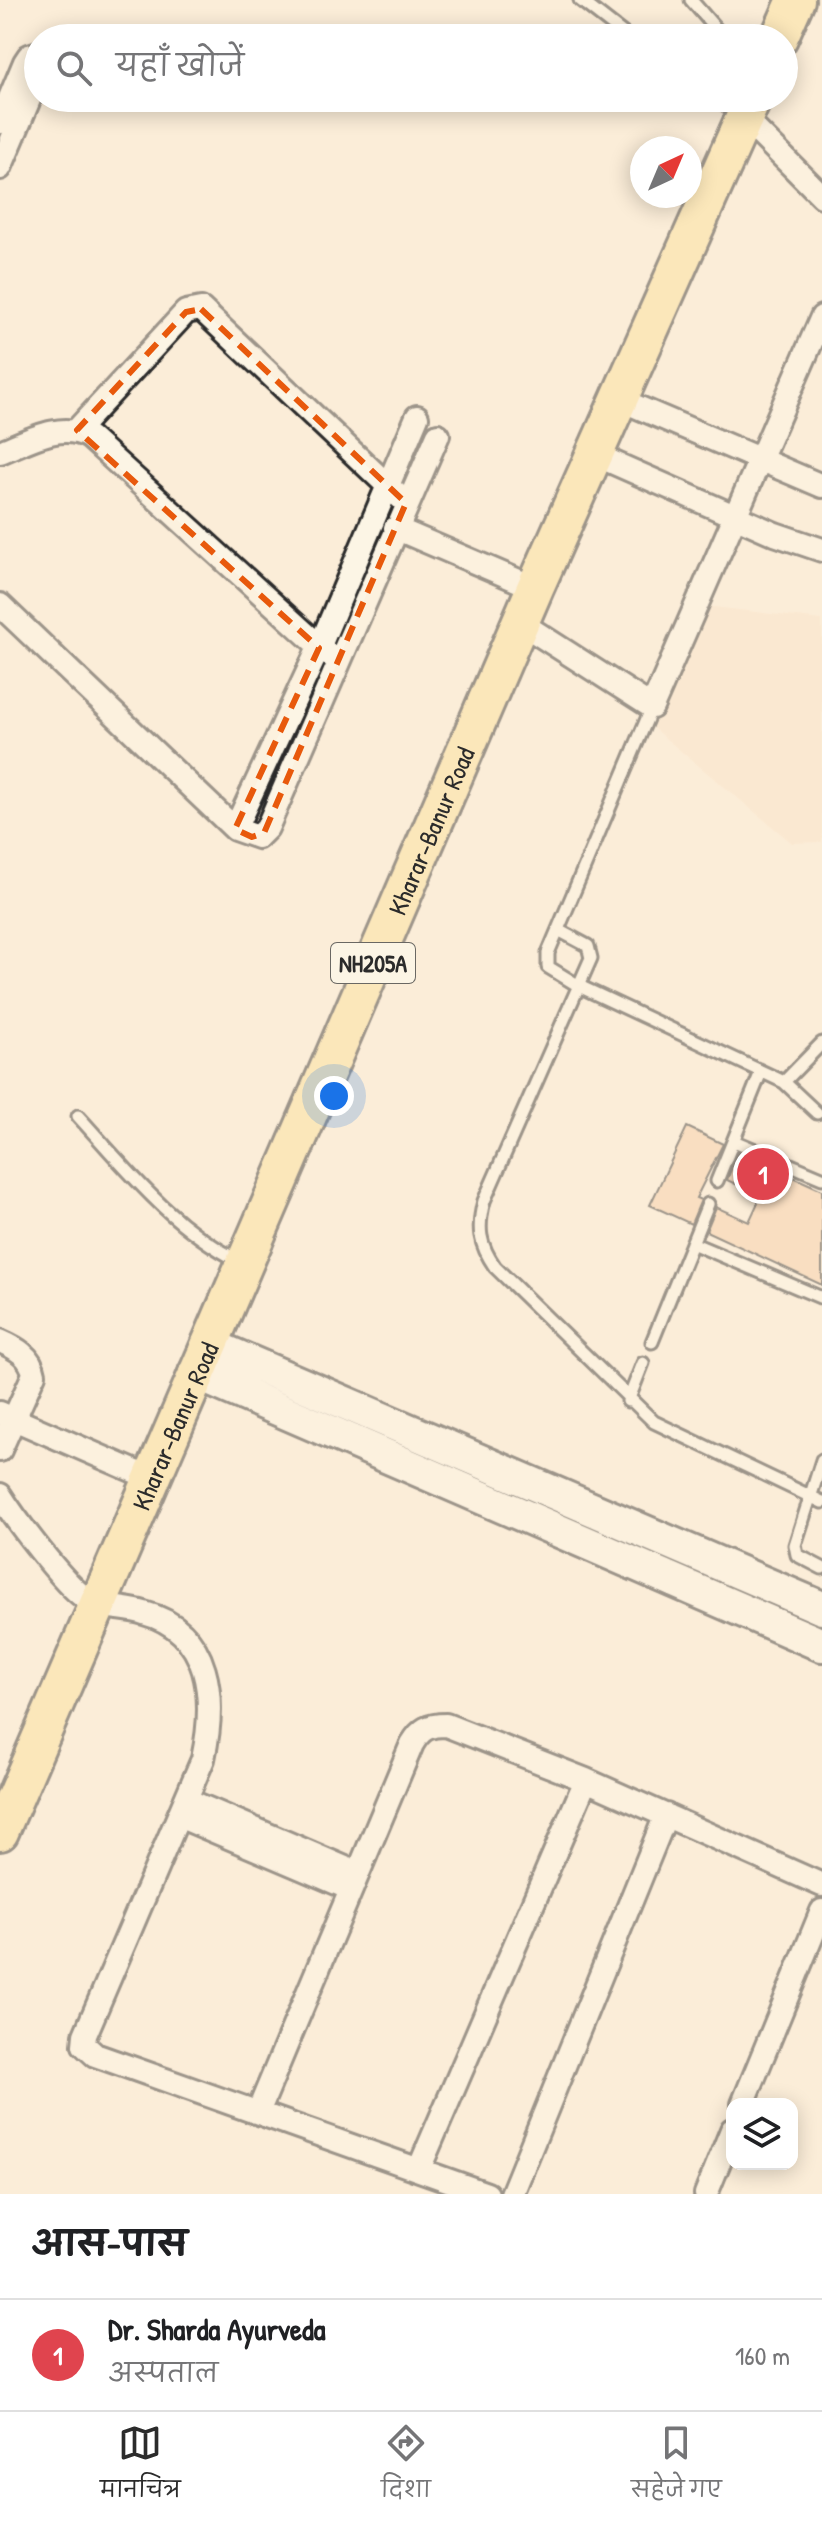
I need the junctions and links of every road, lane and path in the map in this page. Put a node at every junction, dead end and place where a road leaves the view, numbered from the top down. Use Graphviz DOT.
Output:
graph roads {
  1 [pos="580,0"];
  2 [pos="691,0"];
  3 [pos="796,0"];
  4 [pos="611,24"];
  5 [pos="712,24"];
  6 [pos="785,24"];
  7 [pos="24,64"];
  8 [pos="24,111"];
  9 [pos="734,112"];
  10 [pos="744,112"];
  11 [pos="0,122"];
  12 [pos="0,168"];
  13 [pos="822,196"];
  14 [pos="822,317"];
  15 [pos="621,400"];
  16 [pos="417,417"];
  17 [pos="77,430"];
  18 [pos="438,435"];
  19 [pos="0,452"];
  20 [pos="596,455"];
  21 [pos="761,462"];
  22 [pos="822,486"];
  23 [pos="385,487"];
  24 [pos="406,503"];
  25 [pos="737,517"];
  26 [pos="395,528"];
  27 [pos="822,550"];
  28 [pos="535,588"];
  29 [pos="0,605"];
  30 [pos="521,623"];
  31 [pos="319,648"];
  32 [pos="338,662"];
  33 [pos="652,707"];
  34 [pos="235,829"];
  35 [pos="558,930"];
  36 [pos="579,986"];
  37 [pos="822,1043"];
  38 [pos="761,1072"];
  39 [pos="784,1082"];
  40 [pos="817,1113"];
  41 [pos="78,1116"];
  42 [pos="734,1141"];
  43 [pos="822,1178"];
  44 [pos="717,1181"];
  45 [pos="708,1204"];
  46 [pos="692,1243"];
  47 [pos="243,1263"];
  48 [pos="822,1298"];
  49 [pos="0,1341"];
  50 [pos="652,1342"];
  51 [pos="201,1358"];
  52 [pos="643,1363"];
  53 [pos="628,1401"];
  54 [pos="7,1416"];
  55 [pos="0,1450"];
  56 [pos="822,1460"];
  57 [pos="150,1478"];
  58 [pos="0,1495"];
  59 [pos="808,1497"];
  60 [pos="822,1502"];
  61 [pos="822,1568"];
  62 [pos="97,1604"];
  63 [pos="822,1608"];
  64 [pos="822,1645"];
  65 [pos="586,1780"];
  66 [pos="183,1808"];
  67 [pos="666,1815"];
  68 [pos="0,1832"];
  69 [pos="354,1881"];
  70 [pos="822,1885"];
  71 [pos="822,1911"];
  72 [pos="745,2098"];
  73 [pos="259,2110"];
  74 [pos="726,2145"];
  75 [pos="419,2169"];
  76 [pos="487,2194"];
  77 [pos="512,2194"];
  78 [pos="706,2194"];
  1 -- 4 [label="lane"];
  2 -- 5 [label="lane"];
  3 -- 6 [label="highway"];
  7 -- 11 [label="street"];
  8 -- 12 [label="street"];
  9 -- 15 [label="highway, Kharar-Banur Road / NH205A"];
  10 -- 13 [label="street"];
  14 -- 21 [label="street"];
  15 -- 20 [label="highway, Kharar-Banur Road / NH205A"];
  15 -- 21 [label="street"];
  16 -- 23 [label="street"];
  17 -- 19 [label="street"];
  17 -- 23 [label="street"];
  17 -- 31 [label="street"];
  18 -- 24 [label="street"];
  20 -- 25 [label="street"];
  20 -- 28 [label="highway, Kharar-Banur Road / NH205A"];
  21 -- 22 [label="street"];
  21 -- 25 [label="street"];
  23 -- 24 [label="street"];
  23 -- 31 [label="street"];
  24 -- 26 [label="street"];
  25 -- 27 [label="street"];
  25 -- 33 [label="street"];
  26 -- 28 [label="street"];
  26 -- 32 [label="street"];
  28 -- 30 [label="highway, Kharar-Banur Road / NH205A"];
  29 -- 34 [label="street"];
  30 -- 33 [label="street"];
  30 -- 47 [label="highway, Kharar-Banur Road / NH205A"];
  31 -- 32 [label="street"];
  31 -- 34 [label="street"];
  32 -- 34 [label="street"];
  33 -- 35 [label="lane"];
  35 -- 36 [label="lane"];
  35 -- 36 [label="lane"];
  36 -- 38 [label="lane"];
  36 -- 53 [label="lane"];
  37 -- 39 [label="lane"];
  38 -- 39 [label="lane"];
  38 -- 42 [label="lane"];
  39 -- 40 [label="lane"];
  41 -- 47 [label="lane"];
  42 -- 43 [label="lane"];
  42 -- 44 [label="lane"];
  45 -- 46 [label="lane"];
  46 -- 48 [label="lane"];
  46 -- 50 [label="lane"];
  47 -- 51 [label="highway, Kharar-Banur Road / NH205A"];
  49 -- 54 [label="street"];
  51 -- 57 [label="highway, Kharar-Banur Road / NH205A"];
  51 -- 63 [label="main road"];
  51 -- 64 [label="main road"];
  52 -- 53 [label="lane"];
  53 -- 59 [label="lane"];
  54 -- 55 [label="street"];
  54 -- 57 [label="street"];
  56 -- 59 [label="lane"];
  57 -- 62 [label="highway, Kharar-Banur Road / NH205A"];
  58 -- 62 [label="street"];
  59 -- 60 [label="lane"];
  59 -- 61 [label="lane"];
  62 -- 66 [label="street"];
  62 -- 68 [label="highway, Kharar-Banur Road / NH205A"];
  65 -- 67 [label="street"];
  65 -- 69 [label="street"];
  65 -- 75 [label="street"];
  66 -- 69 [label="street"];
  66 -- 73 [label="street"];
  67 -- 70 [label="street"];
  67 -- 77 [label="street"];
  69 -- 73 [label="street"];
  71 -- 72 [label="street"];
  73 -- 75 [label="street"];
  74 -- 78 [label="street"];
  75 -- 76 [label="street"];
}
